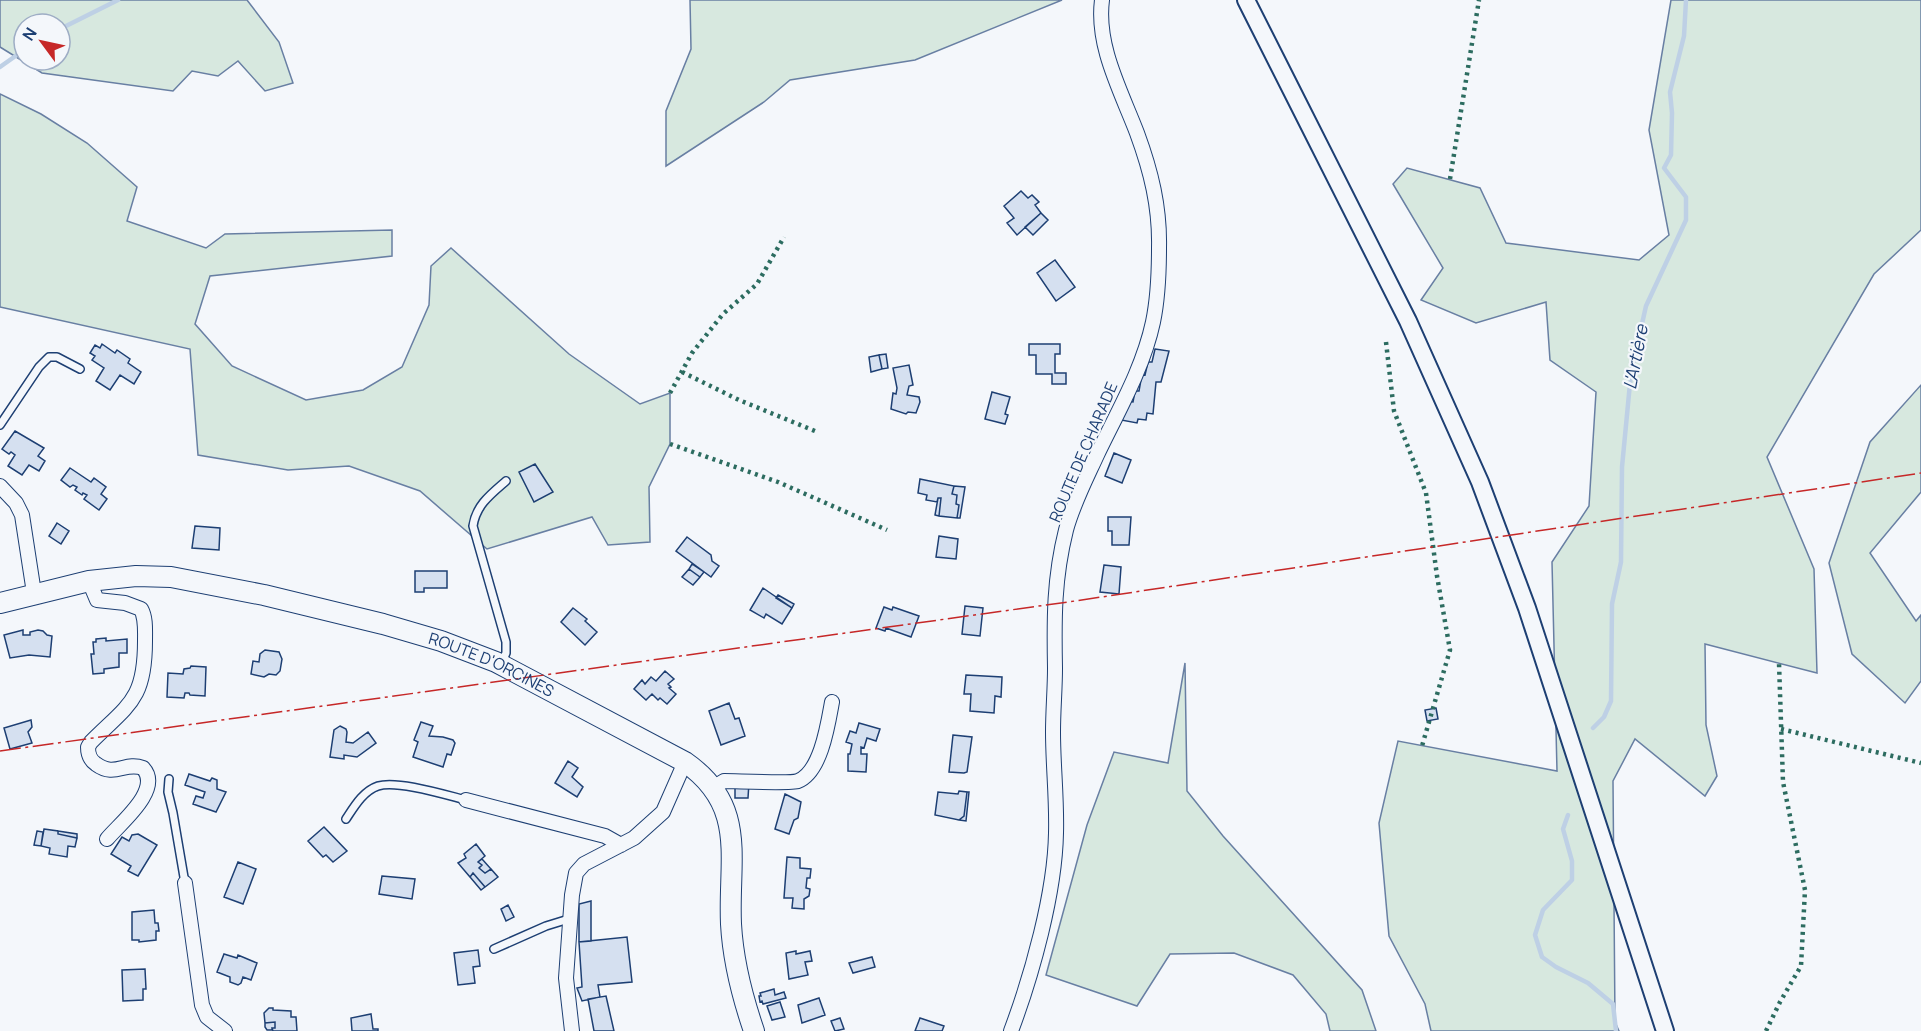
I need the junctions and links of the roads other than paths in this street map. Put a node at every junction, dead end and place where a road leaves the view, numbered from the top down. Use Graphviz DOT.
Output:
graph roads {
  1 [pos="1102,0"];
  2 [pos="1246,0"];
  3 [pos="80,369"];
  4 [pos="0,425"];
  5 [pos="506,482"];
  6 [pos="0,486"];
  7 [pos="89,580"];
  8 [pos="34,593"];
  9 [pos="0,603"];
  10 [pos="501,664"];
  11 [pos="832,702"];
  12 [pos="685,762"];
  13 [pos="169,779"];
  14 [pos="714,787"];
  15 [pos="466,800"];
  16 [pos="346,819"];
  17 [pos="107,839"];
  18 [pos="621,845"];
  19 [pos="185,883"];
  20 [pos="572,918"];
  21 [pos="494,949"];
  22 [pos="225,1031"];
  23 [pos="572,1031"];
  24 [pos="754,1031"];
  25 [pos="1011,1031"];
  26 [pos="1665,1031"];
  1 -- 25 [label="street, ROUTE DE CHARADE"];
  2 -- 26 [label="street"];
  3 -- 4 [label="lane"];
  5 -- 10 [label="lane"];
  6 -- 8 [label="street"];
  7 -- 8 [label="main road, ROUTE D'ORCINES"];
  7 -- 10 [label="main road, ROUTE D'ORCINES"];
  7 -- 17 [label="street"];
  8 -- 9 [label="main road, ROUTE D'ORCINES"];
  10 -- 12 [label="main road, ROUTE D'ORCINES"];
  11 -- 14 [label="street"];
  12 -- 14 [label="main road, ROUTE D'ORCINES"];
  12 -- 18 [label="street"];
  13 -- 19 [label="lane"];
  14 -- 24 [label="main road, ROUTE D'ORCINES"];
  15 -- 16 [label="lane"];
  15 -- 18 [label="street"];
  18 -- 20 [label="street"];
  19 -- 22 [label="street"];
  20 -- 21 [label="lane"];
  20 -- 23 [label="street"];
}
